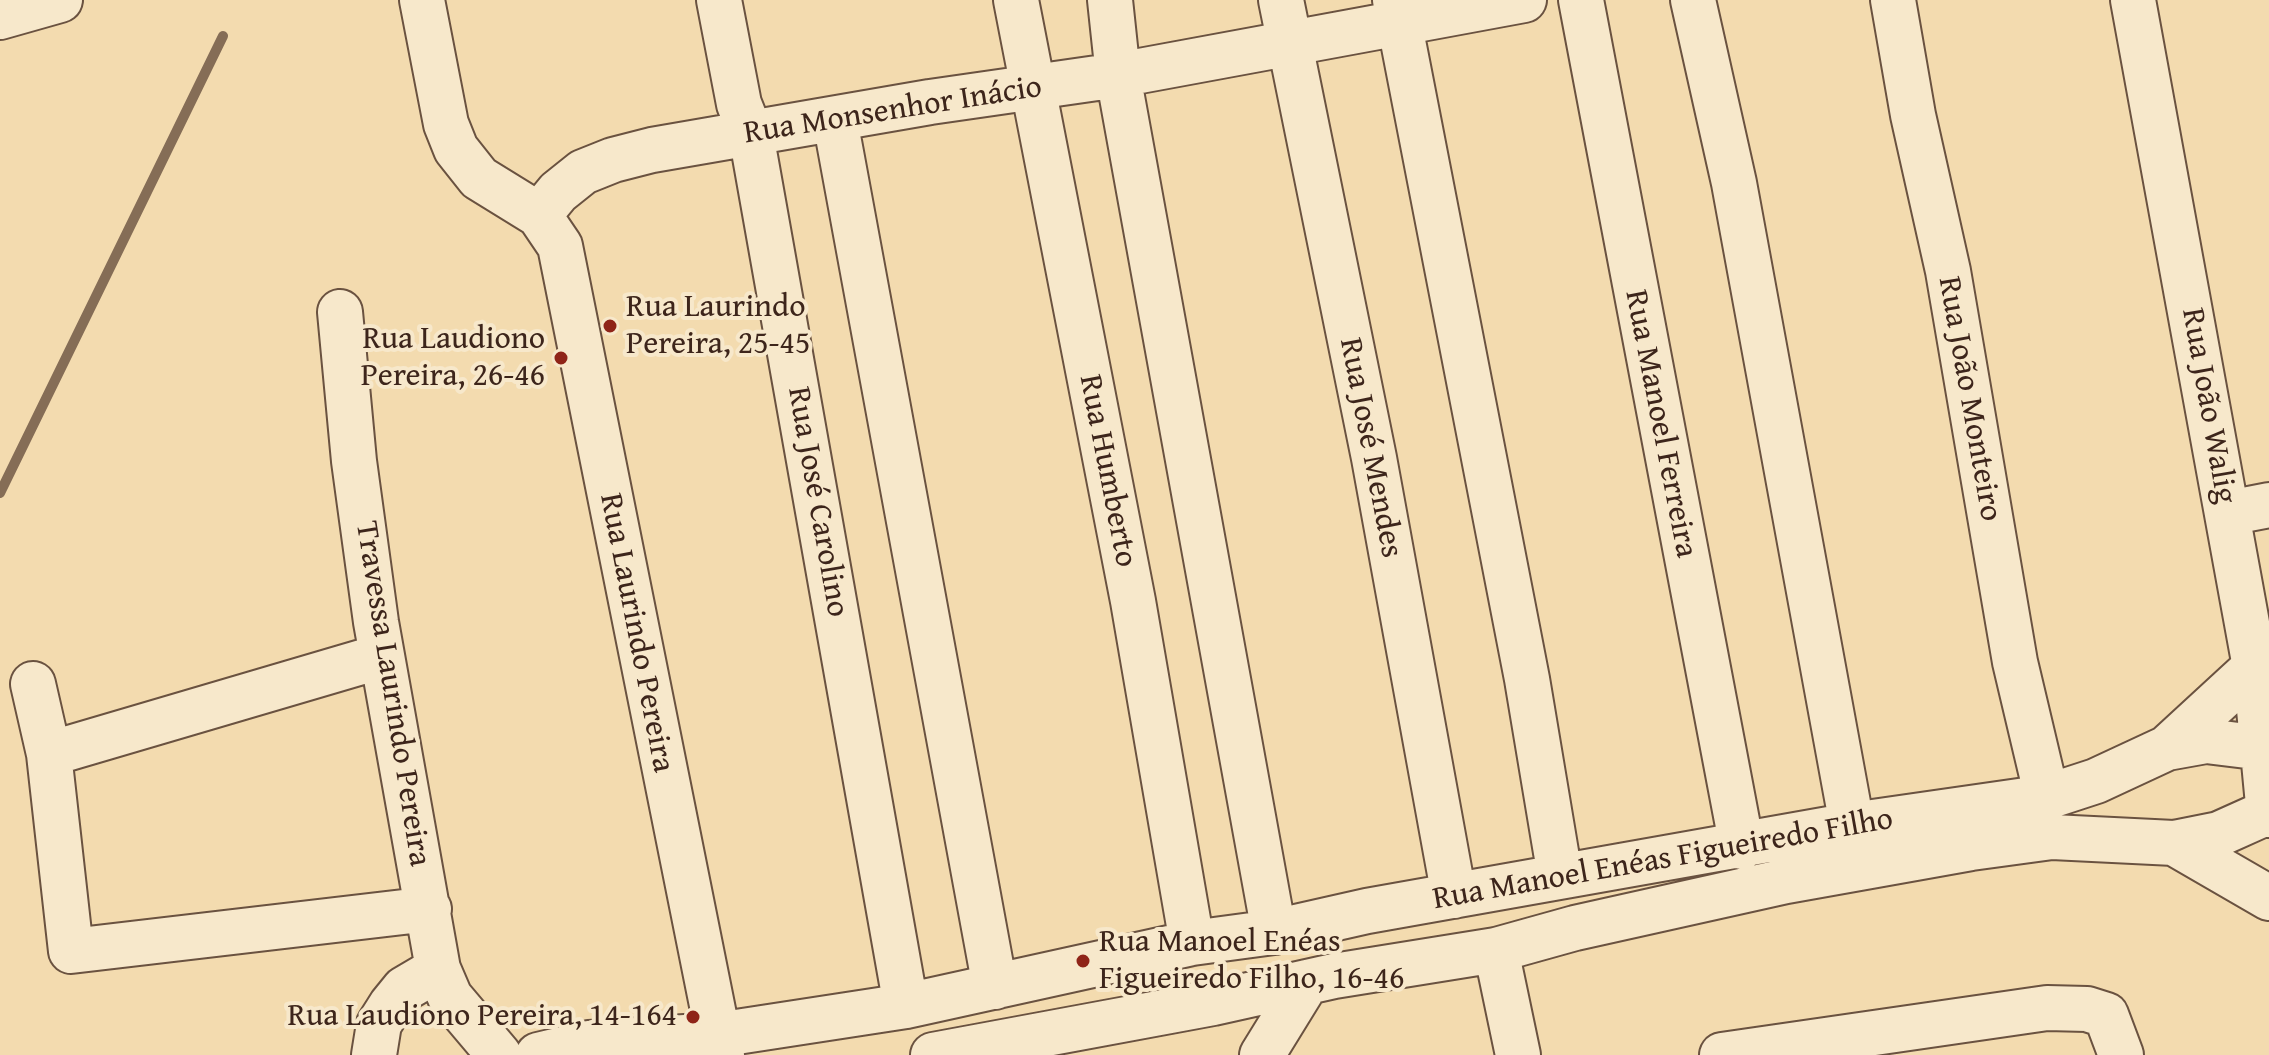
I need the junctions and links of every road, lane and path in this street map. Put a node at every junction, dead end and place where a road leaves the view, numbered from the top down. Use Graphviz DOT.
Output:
graph roads {
  1 [pos="60,0"];
  2 [pos="422,0"];
  3 [pos="719,0"];
  4 [pos="1016,0"];
  5 [pos="1110,0"];
  6 [pos="1524,0"];
  7 [pos="1581,0"];
  8 [pos="1693,0"];
  9 [pos="1893,0"];
  10 [pos="2133,0"];
  11 [pos="1397,12"];
  12 [pos="0,17"];
  13 [pos="1285,20"];
  14 [pos="1118,75"];
  15 [pos="1032,86"];
  16 [pos="835,120"];
  17 [pos="751,134"];
  18 [pos="539,215"];
  19 [pos="340,312"];
  20 [pos="2248,509"];
  21 [pos="382,656"];
  22 [pos="2255,667"];
  23 [pos="33,684"];
  24 [pos="2167,748"];
  25 [pos="2263,748"];
  26 [pos="49,754"];
  27 [pos="2047,797"];
  28 [pos="2269,814"];
  29 [pos="1852,825"];
  30 [pos="2174,843"];
  31 [pos="1742,847"];
  32 [pos="1560,876"];
  33 [pos="1454,896"];
  34 [pos="2269,898"];
  35 [pos="429,909"];
  36 [pos="1274,932"];
  37 [pos="1192,943"];
  38 [pos="1496,950"];
  39 [pos="438,969"];
  40 [pos="1307,982"];
  41 [pos="995,987"];
  42 [pos="906,1006"];
  43 [pos="2113,1035"];
  44 [pos="719,1045"];
  45 [pos="374,1055"];
  46 [pos="499,1055"];
  47 [pos="538,1055"];
  48 [pos="933,1055"];
  49 [pos="1262,1055"];
  50 [pos="1518,1055"];
  51 [pos="1722,1055"];
  1 -- 12 [label="street"];
  2 -- 18 [label="street"];
  3 -- 17 [label="street, Rua José Carolino"];
  4 -- 15 [label="street, Rua Humberto"];
  5 -- 14 [label="street"];
  6 -- 11 [label="street, Rua Monsenhor Inácio"];
  7 -- 31 [label="street, Rua Manoel Ferreira"];
  8 -- 29 [label="street"];
  9 -- 27 [label="street, Rua João Monteiro"];
  10 -- 20 [label="street, Rua João Walig"];
  11 -- 13 [label="street, Rua Monsenhor Inácio"];
  11 -- 32 [label="street"];
  13 -- 14 [label="street, Rua Monsenhor Inácio"];
  13 -- 33 [label="street, Rua José Mendes"];
  14 -- 15 [label="street, Rua Monsenhor Inácio"];
  14 -- 36 [label="street"];
  15 -- 16 [label="street, Rua Monsenhor Inácio"];
  15 -- 37 [label="street, Rua Humberto"];
  16 -- 17 [label="street, Rua Monsenhor Inácio"];
  16 -- 41 [label="street"];
  17 -- 18 [label="street, Rua Monsenhor Inácio"];
  17 -- 42 [label="street, Rua José Carolino"];
  18 -- 44 [label="street, Rua Laurindo Pereira"];
  19 -- 21 [label="street, Travessa Laurindo Pereira"];
  20 -- 22 [label="street, Rua João Walig"];
  21 -- 26 [label="street"];
  21 -- 35 [label="street, Travessa Laurindo Pereira"];
  22 -- 24 [label="street"];
  22 -- 25 [label="street, Rua João Walig"];
  23 -- 26 [label="street"];
  24 -- 25 [label="street"];
  24 -- 27 [label="street, Rua Manoel Enéas Figueiredo Filho"];
  25 -- 28 [label="street, Rua João Walig"];
  26 -- 35 [label="street"];
  27 -- 29 [label="street, Rua Manoel Enéas Figueiredo Filho"];
  28 -- 30 [label="street"];
  29 -- 31 [label="street, Rua Manoel Enéas Figueiredo Filho"];
  30 -- 34 [label="street"];
  30 -- 38 [label="street, Rua Manoel Enéas Figueiredo Filho"];
  31 -- 32 [label="street, Rua Manoel Enéas Figueiredo Filho"];
  32 -- 33 [label="street, Rua Manoel Enéas Figueiredo Filho"];
  33 -- 36 [label="street, Rua Manoel Enéas Figueiredo Filho"];
  35 -- 39 [label="street, Travessa Laurindo Pereira"];
  36 -- 37 [label="street, Rua Manoel Enéas Figueiredo Filho"];
  37 -- 41 [label="street, Rua Manoel Enéas Figueiredo Filho"];
  38 -- 40 [label="street, Rua Manoel Enéas Figueiredo Filho"];
  38 -- 50 [label="street"];
  39 -- 45 [label="street"];
  39 -- 46 [label="street, Travessa Laurindo Pereira"];
  40 -- 48 [label="street, Rua Manoel Enéas Figueiredo Filho"];
  40 -- 49 [label="street"];
  41 -- 42 [label="street, Rua Manoel Enéas Figueiredo Filho"];
  42 -- 44 [label="street, Rua Manoel Enéas Figueiredo Filho"];
  43 -- 51 [label="street"];
  44 -- 47 [label="street, Rua Manoel Enéas Figueiredo Filho"];
}
